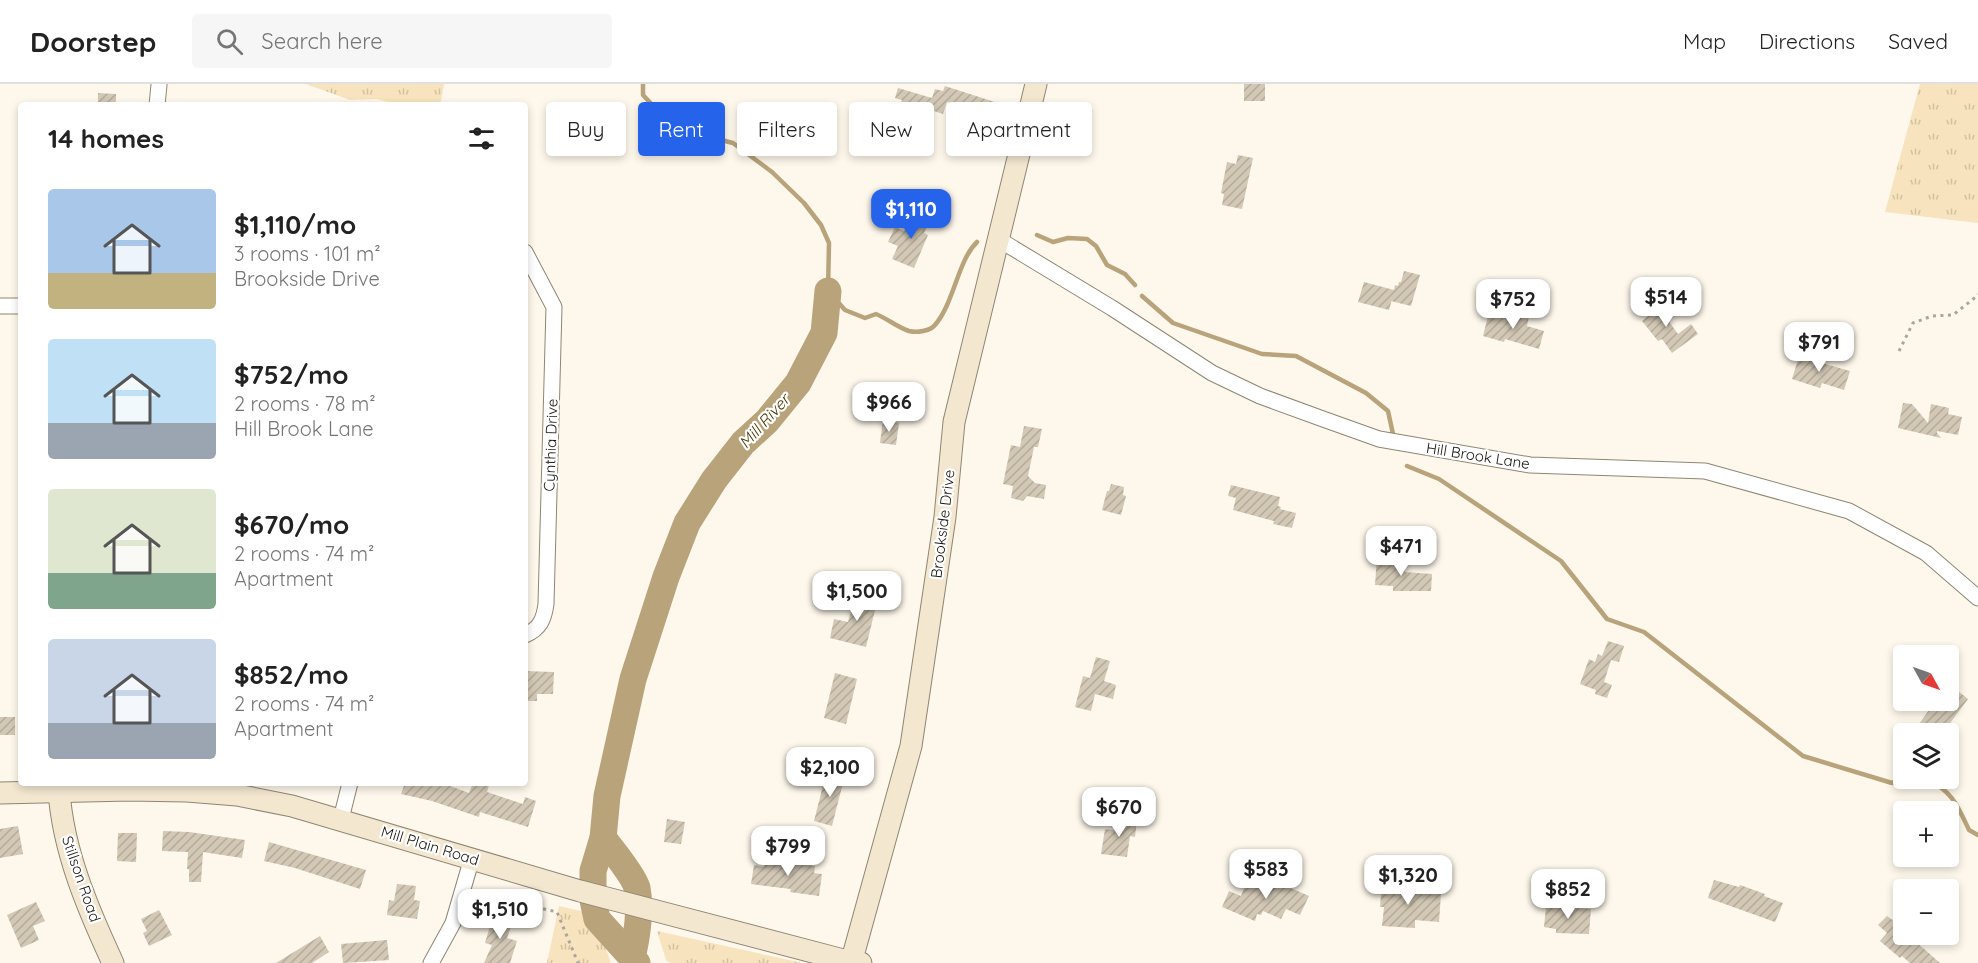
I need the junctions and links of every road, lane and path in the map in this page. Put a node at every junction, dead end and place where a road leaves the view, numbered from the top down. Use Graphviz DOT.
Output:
graph roads {
  1 [pos="1036,84"];
  2 [pos="159,85"];
  3 [pos="157,102"];
  4 [pos="998,239"];
  5 [pos="528,258"];
  6 [pos="1978,294"];
  7 [pos="0,306"];
  8 [pos="18,306"];
  9 [pos="1899,351"];
  10 [pos="1978,598"];
  11 [pos="528,634"];
  12 [pos="129,786"];
  13 [pos="349,786"];
  14 [pos="59,791"];
  15 [pos="0,793"];
  16 [pos="341,819"];
  17 [pos="472,858"];
  18 [pos="536,897"];
  19 [pos="113,963"];
  20 [pos="430,963"];
  21 [pos="578,963"];
  22 [pos="854,963"];
  1 -- 4 [label="main road, Brookside Drive"];
  2 -- 3 [label="street"];
  4 -- 10 [label="street, Hill Brook Lane"];
  4 -- 22 [label="main road, Brookside Drive"];
  5 -- 11 [label="street, Cynthia Drive"];
  6 -- 9 [label="path"];
  7 -- 8 [label="street"];
  12 -- 14 [label="main road, Mill Plain Road"];
  12 -- 16 [label="main road, Mill Plain Road"];
  13 -- 16 [label="street"];
  14 -- 15 [label="main road, Mill Plain Road"];
  14 -- 19 [label="main road, Stillson Road"];
  16 -- 17 [label="main road, Mill Plain Road"];
  17 -- 20 [label="street"];
  17 -- 22 [label="main road, Mill Plain Road"];
  18 -- 21 [label="path"];
}
